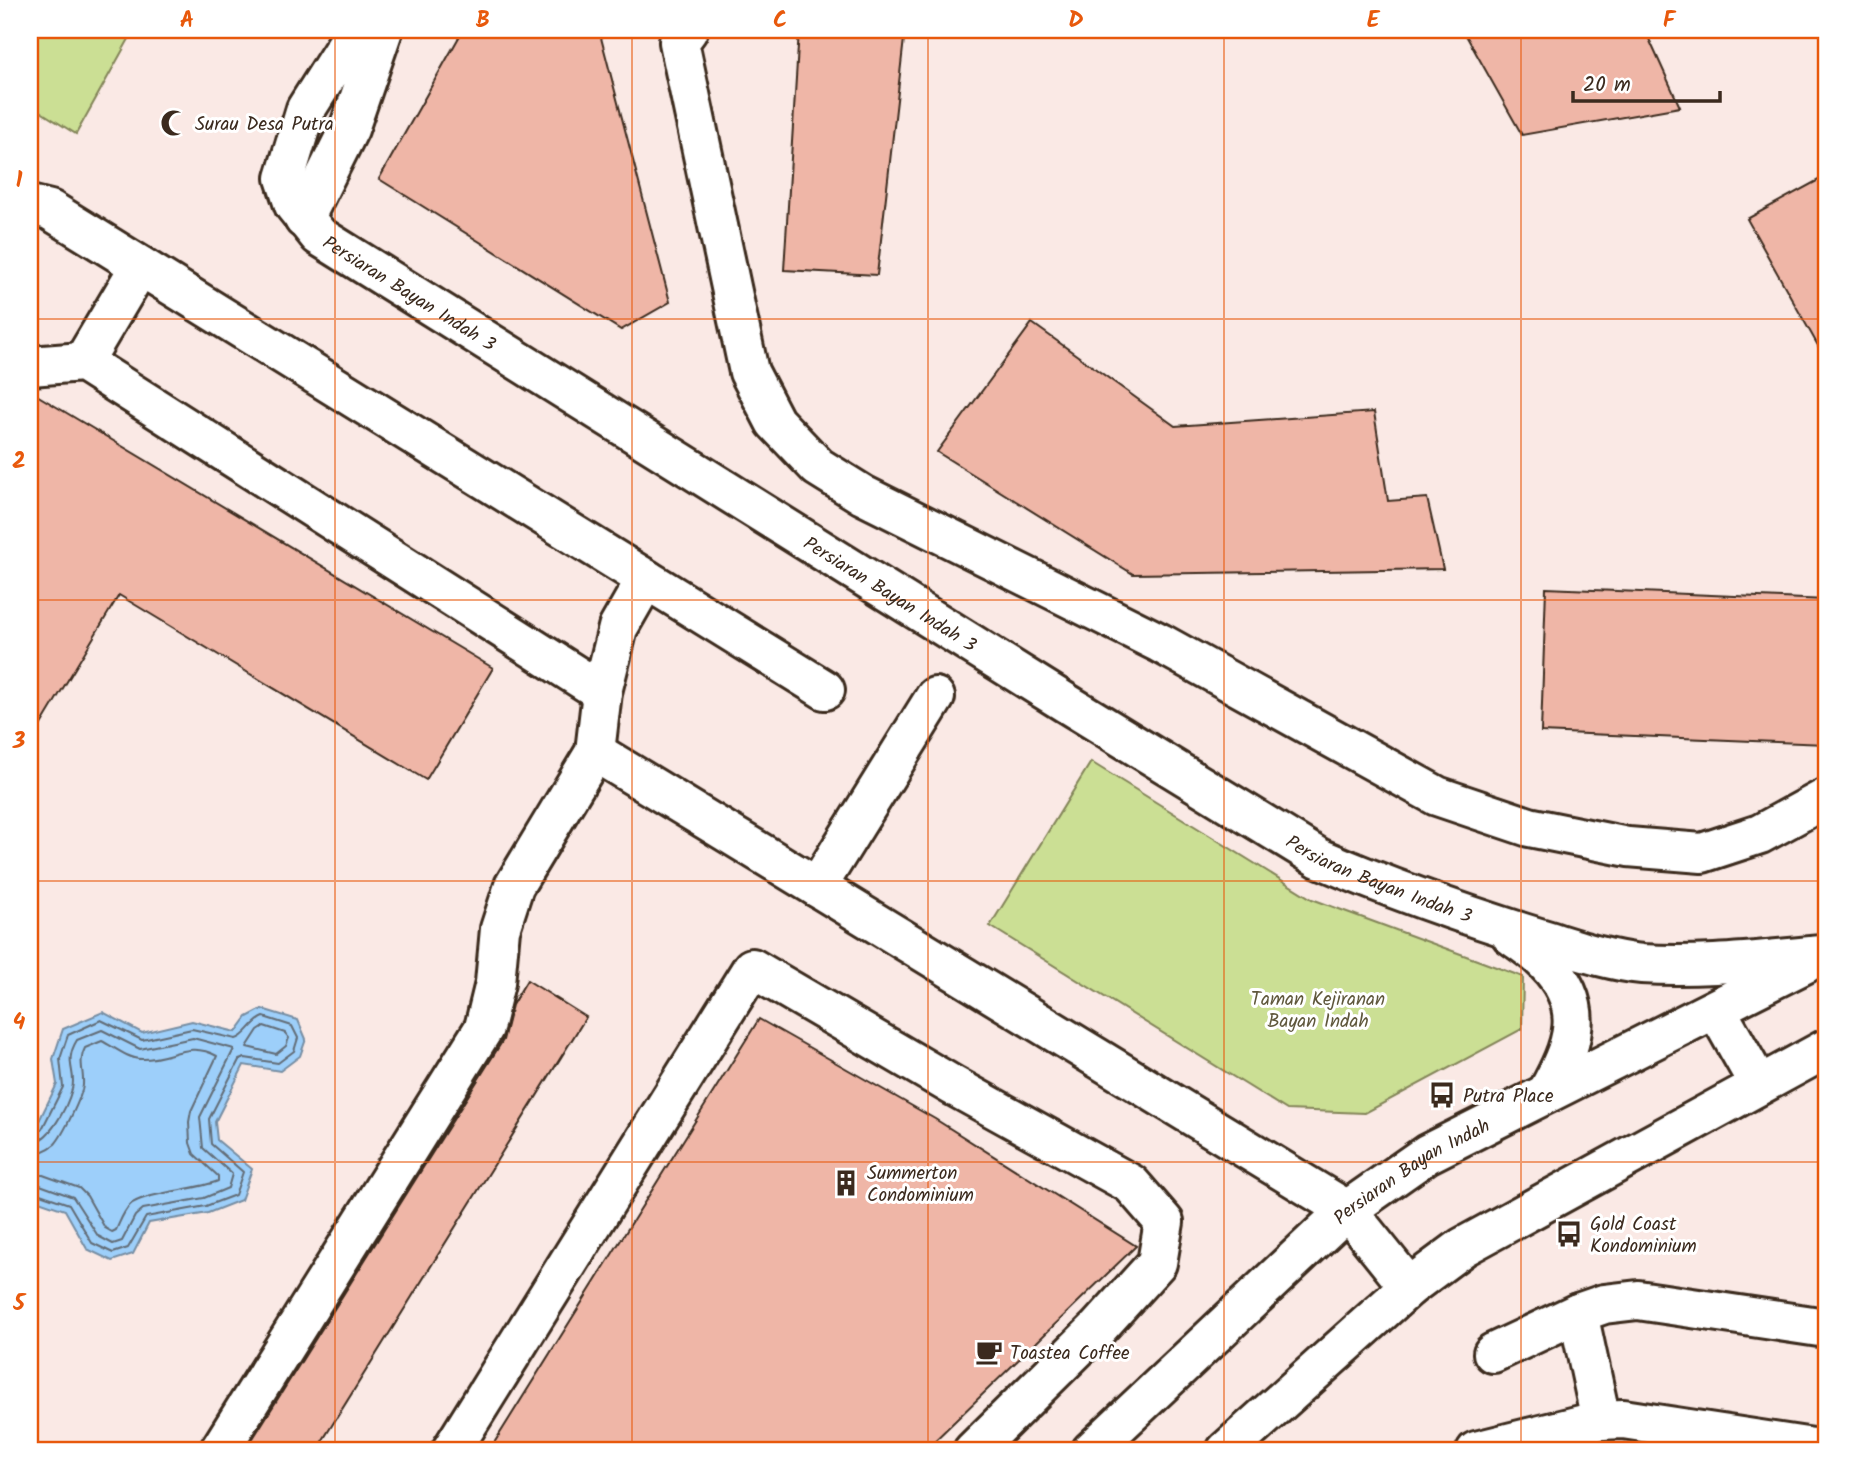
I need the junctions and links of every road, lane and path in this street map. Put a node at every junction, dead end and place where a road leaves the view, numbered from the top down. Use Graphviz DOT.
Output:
graph roads {
  1 [pos="356,30"];
  2 [pos="383,30"];
  3 [pos="688,30"];
  4 [pos="30,205"];
  5 [pos="304,219"];
  6 [pos="140,266"];
  7 [pos="83,362"];
  8 [pos="30,366"];
  9 [pos="646,579"];
  10 [pos="825,690"];
  11 [pos="602,692"];
  12 [pos="935,696"];
  13 [pos="595,752"];
  14 [pos="1826,798"];
  15 [pos="817,887"];
  16 [pos="1499,925"];
  17 [pos="1825,954"];
  18 [pos="1716,1009"];
  19 [pos="1826,1049"];
  20 [pos="1759,1086"];
  21 [pos="1547,1093"];
  22 [pos="1347,1210"];
  23 [pos="1409,1287"];
  24 [pos="1578,1313"];
  25 [pos="1826,1328"];
  26 [pos="1493,1353"];
  27 [pos="1601,1420"];
  28 [pos="1826,1450"];
  29 [pos="219,1451"];
  30 [pos="451,1451"];
  31 [pos="973,1451"];
  32 [pos="1090,1451"];
  33 [pos="1226,1451"];
  34 [pos="1476,1451"];
  1 -- 5 [label="street, Persiaran Bayan Indah 3"];
  2 -- 5 [label="street, Persiaran Bayan Indah 3"];
  3 -- 14 [label="street"];
  4 -- 6 [label="street"];
  5 -- 16 [label="street, Persiaran Bayan Indah 3"];
  6 -- 7 [label="street"];
  6 -- 9 [label="street"];
  7 -- 8 [label="street"];
  7 -- 11 [label="street"];
  9 -- 10 [label="street"];
  9 -- 11 [label="street"];
  11 -- 13 [label="street"];
  12 -- 15 [label="street"];
  13 -- 15 [label="street"];
  13 -- 29 [label="street"];
  15 -- 22 [label="street"];
  16 -- 17 [label="street, Persiaran Bayan Indah 3"];
  16 -- 21 [label="street, Persiaran Bayan Indah 3"];
  17 -- 18 [label="street, Persiaran Bayan Indah"];
  18 -- 20 [label="street"];
  18 -- 21 [label="street, Persiaran Bayan Indah"];
  19 -- 20 [label="street"];
  20 -- 23 [label="street"];
  21 -- 22 [label="street, Persiaran Bayan Indah"];
  22 -- 23 [label="street"];
  22 -- 32 [label="street, Persiaran Bayan Indah"];
  23 -- 33 [label="street"];
  24 -- 25 [label="street"];
  24 -- 26 [label="street"];
  24 -- 27 [label="street"];
  27 -- 28 [label="street"];
  27 -- 34 [label="street"];
  30 -- 31 [label="street"];
}
